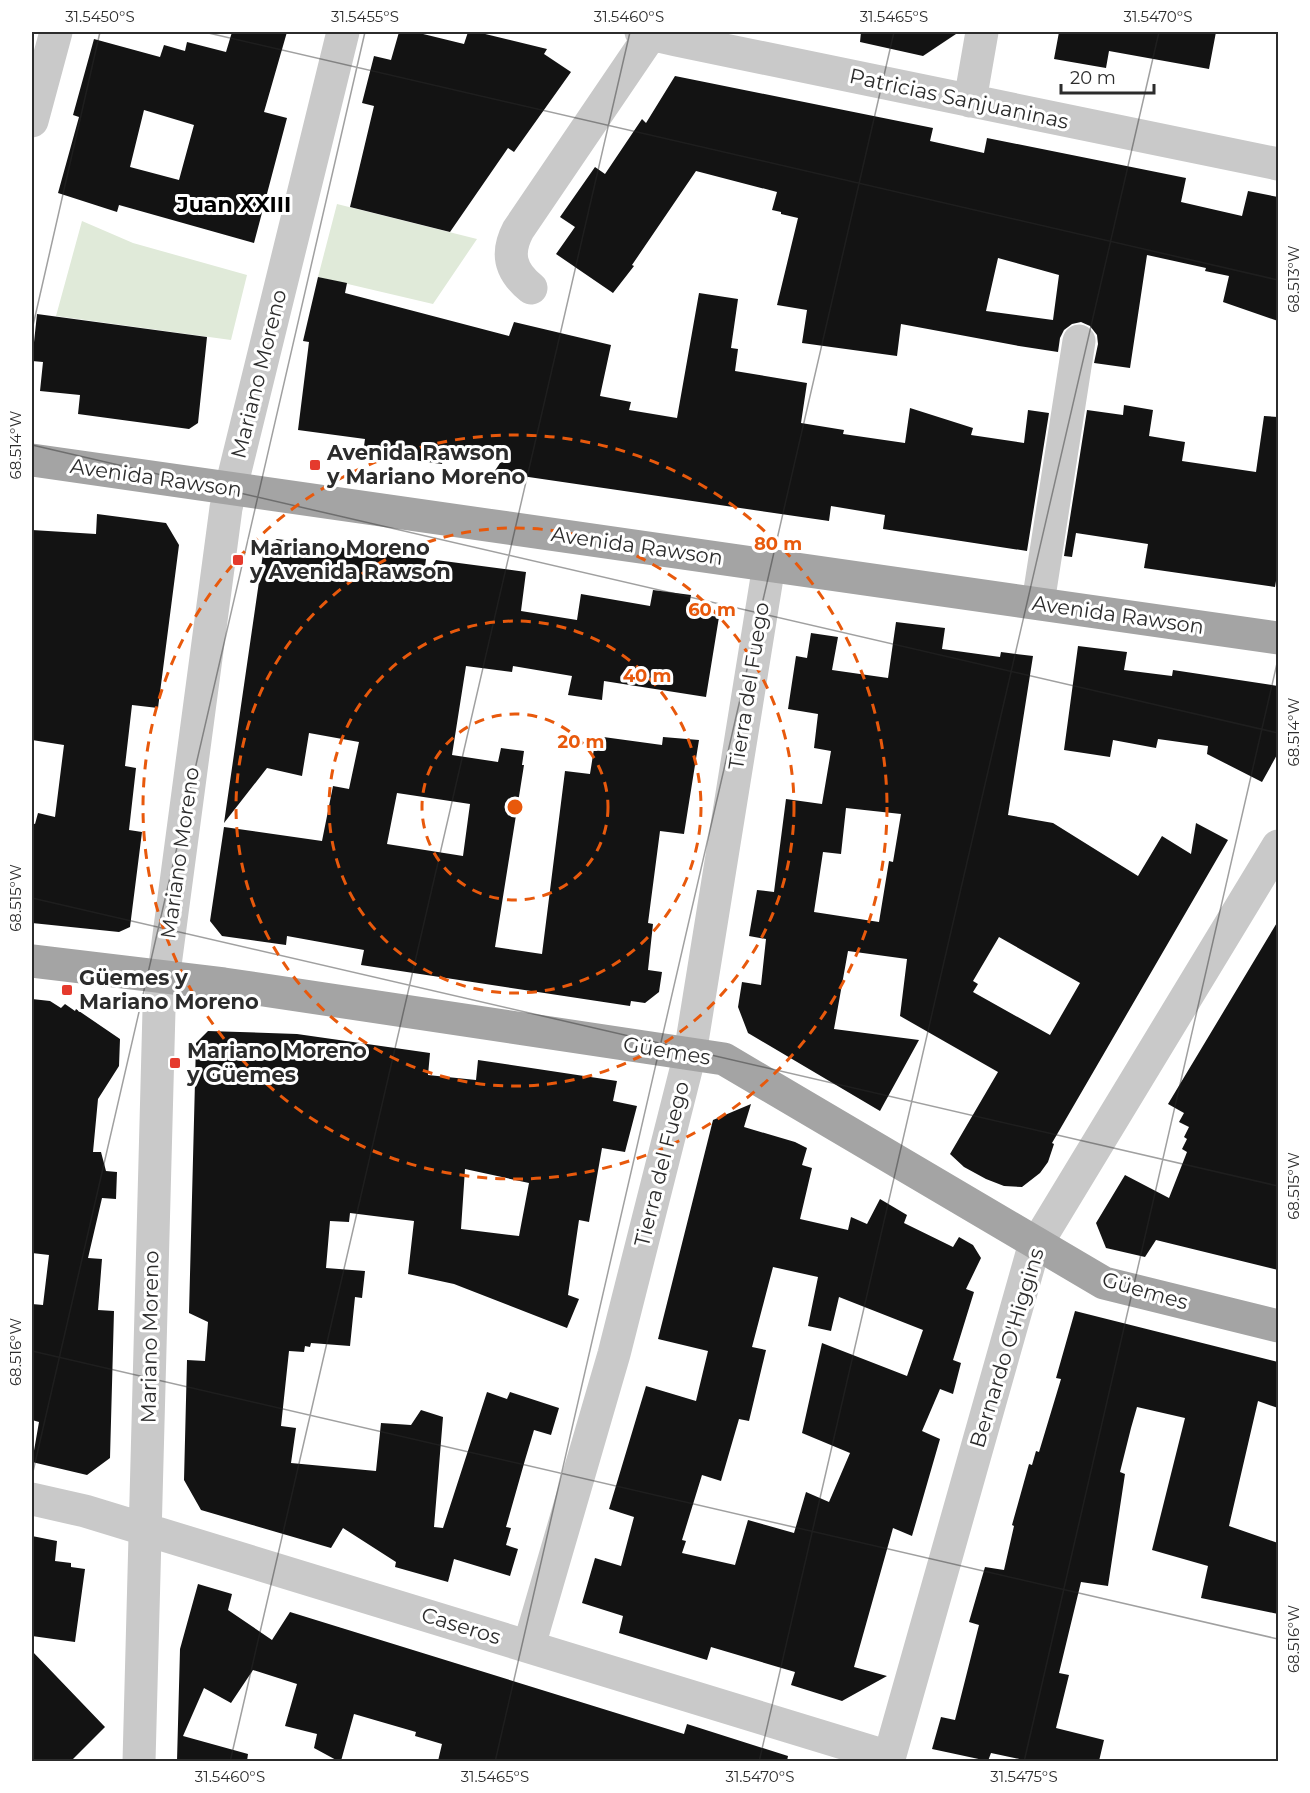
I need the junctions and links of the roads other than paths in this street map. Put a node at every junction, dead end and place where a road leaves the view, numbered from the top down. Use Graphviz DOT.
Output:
graph roads {
  1 [pos="57,32"];
  2 [pos="343,32"];
  3 [pos="982,32"];
  4 [pos="646,33"];
  5 [pos="970,101"];
  6 [pos="32,121"];
  7 [pos="1278,164"];
  8 [pos="531,288"];
  9 [pos="1079,341"];
  10 [pos="32,460"];
  11 [pos="231,489"];
  12 [pos="769,565"];
  13 [pos="1038,603"];
  14 [pos="1278,638"];
  15 [pos="1278,846"];
  16 [pos="32,961"];
  17 [pos="163,976"];
  18 [pos="690,1054"];
  19 [pos="1038,1244"];
  20 [pos="1278,1326"];
  21 [pos="32,1499"];
  22 [pos="145,1529"];
  23 [pos="529,1646"];
  24 [pos="888,1759"];
  25 [pos="139,1761"];
  1 -- 6 [label="street"];
  2 -- 11 [label="street, Mariano Moreno"];
  3 -- 5 [label="street"];
  4 -- 5 [label="street, Patricias Sanjuaninas"];
  4 -- 8 [label="street"];
  5 -- 7 [label="street, Patricias Sanjuaninas"];
  9 -- 13 [label="street"];
  10 -- 11 [label="main road, Avenida Rawson"];
  11 -- 12 [label="main road, Avenida Rawson"];
  11 -- 17 [label="street, Mariano Moreno"];
  12 -- 13 [label="main road, Avenida Rawson"];
  12 -- 18 [label="street, Tierra del Fuego"];
  13 -- 14 [label="main road, Avenida Rawson"];
  15 -- 19 [label="street, Bernardo O'Higgins"];
  16 -- 17 [label="main road, Güemes"];
  17 -- 18 [label="main road, Güemes"];
  17 -- 22 [label="street, Mariano Moreno"];
  18 -- 19 [label="main road, Güemes"];
  18 -- 23 [label="street, Tierra del Fuego"];
  19 -- 20 [label="main road, Güemes"];
  19 -- 24 [label="street, Bernardo O'Higgins"];
  21 -- 22 [label="street, Caseros"];
  22 -- 23 [label="street, Caseros"];
  22 -- 25 [label="street, Mariano Moreno"];
  23 -- 24 [label="street, Caseros"];
}
